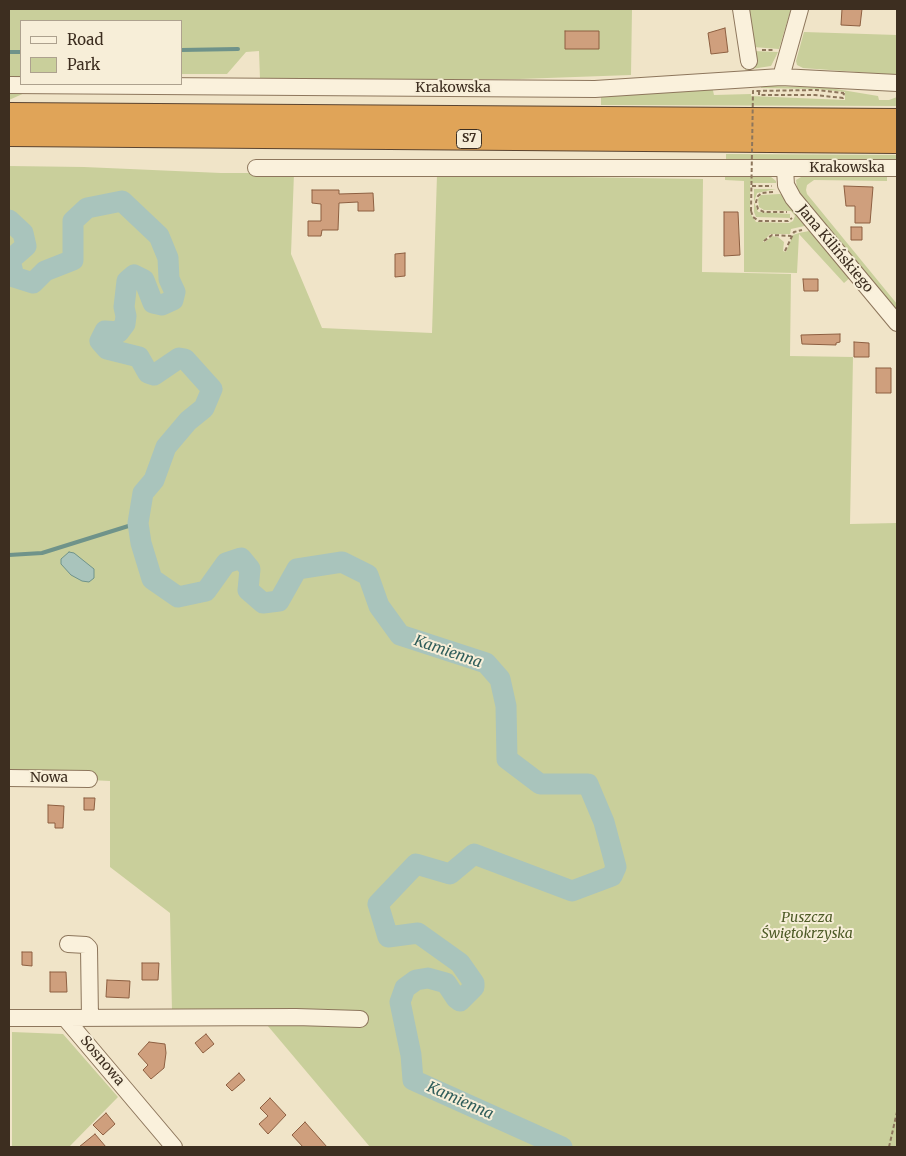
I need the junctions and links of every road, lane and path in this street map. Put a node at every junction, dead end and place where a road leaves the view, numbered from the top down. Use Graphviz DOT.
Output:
graph roads {
  1 [pos="741,9"];
  2 [pos="800,9"];
  3 [pos="780,51"];
  4 [pos="748,55"];
  5 [pos="781,77"];
  6 [pos="897,83"];
  7 [pos="9,85"];
  8 [pos="779,95"];
  9 [pos="9,114"];
  10 [pos="897,120"];
  11 [pos="9,135"];
  12 [pos="897,142"];
  13 [pos="256,168"];
  14 [pos="897,168"];
  15 [pos="785,169"];
  16 [pos="752,186"];
  17 [pos="776,186"];
  18 [pos="762,193"];
  19 [pos="764,242"];
  20 [pos="785,251"];
  21 [pos="897,323"];
  22 [pos="9,778"];
  23 [pos="89,779"];
  24 [pos="68,944"];
  25 [pos="9,1018"];
  26 [pos="65,1018"];
  27 [pos="90,1018"];
  28 [pos="360,1019"];
  29 [pos="897,1112"];
  30 [pos="174,1147"];
  31 [pos="889,1147"];
  1 -- 4 [label="street"];
  2 -- 5 [label="street"];
  3 -- 4 [label="path"];
  5 -- 6 [label="street, Krakowska"];
  5 -- 7 [label="street, Krakowska"];
  8 -- 16 [label="path, bridge"];
  9 -- 10 [label="highway, S7"];
  11 -- 12 [label="highway, S7"];
  13 -- 15 [label="street, Krakowska"];
  14 -- 15 [label="street, Krakowska"];
  15 -- 21 [label="street, Jana Kilińskiego"];
  16 -- 17 [label="path"];
  16 -- 18 [label="path, bridge"];
  19 -- 20 [label="path"];
  22 -- 23 [label="street, Nowa"];
  24 -- 27 [label="street"];
  25 -- 26 [label="street"];
  26 -- 27 [label="street"];
  26 -- 30 [label="street, Sosnowa"];
  27 -- 28 [label="street"];
  29 -- 31 [label="path"];
}
